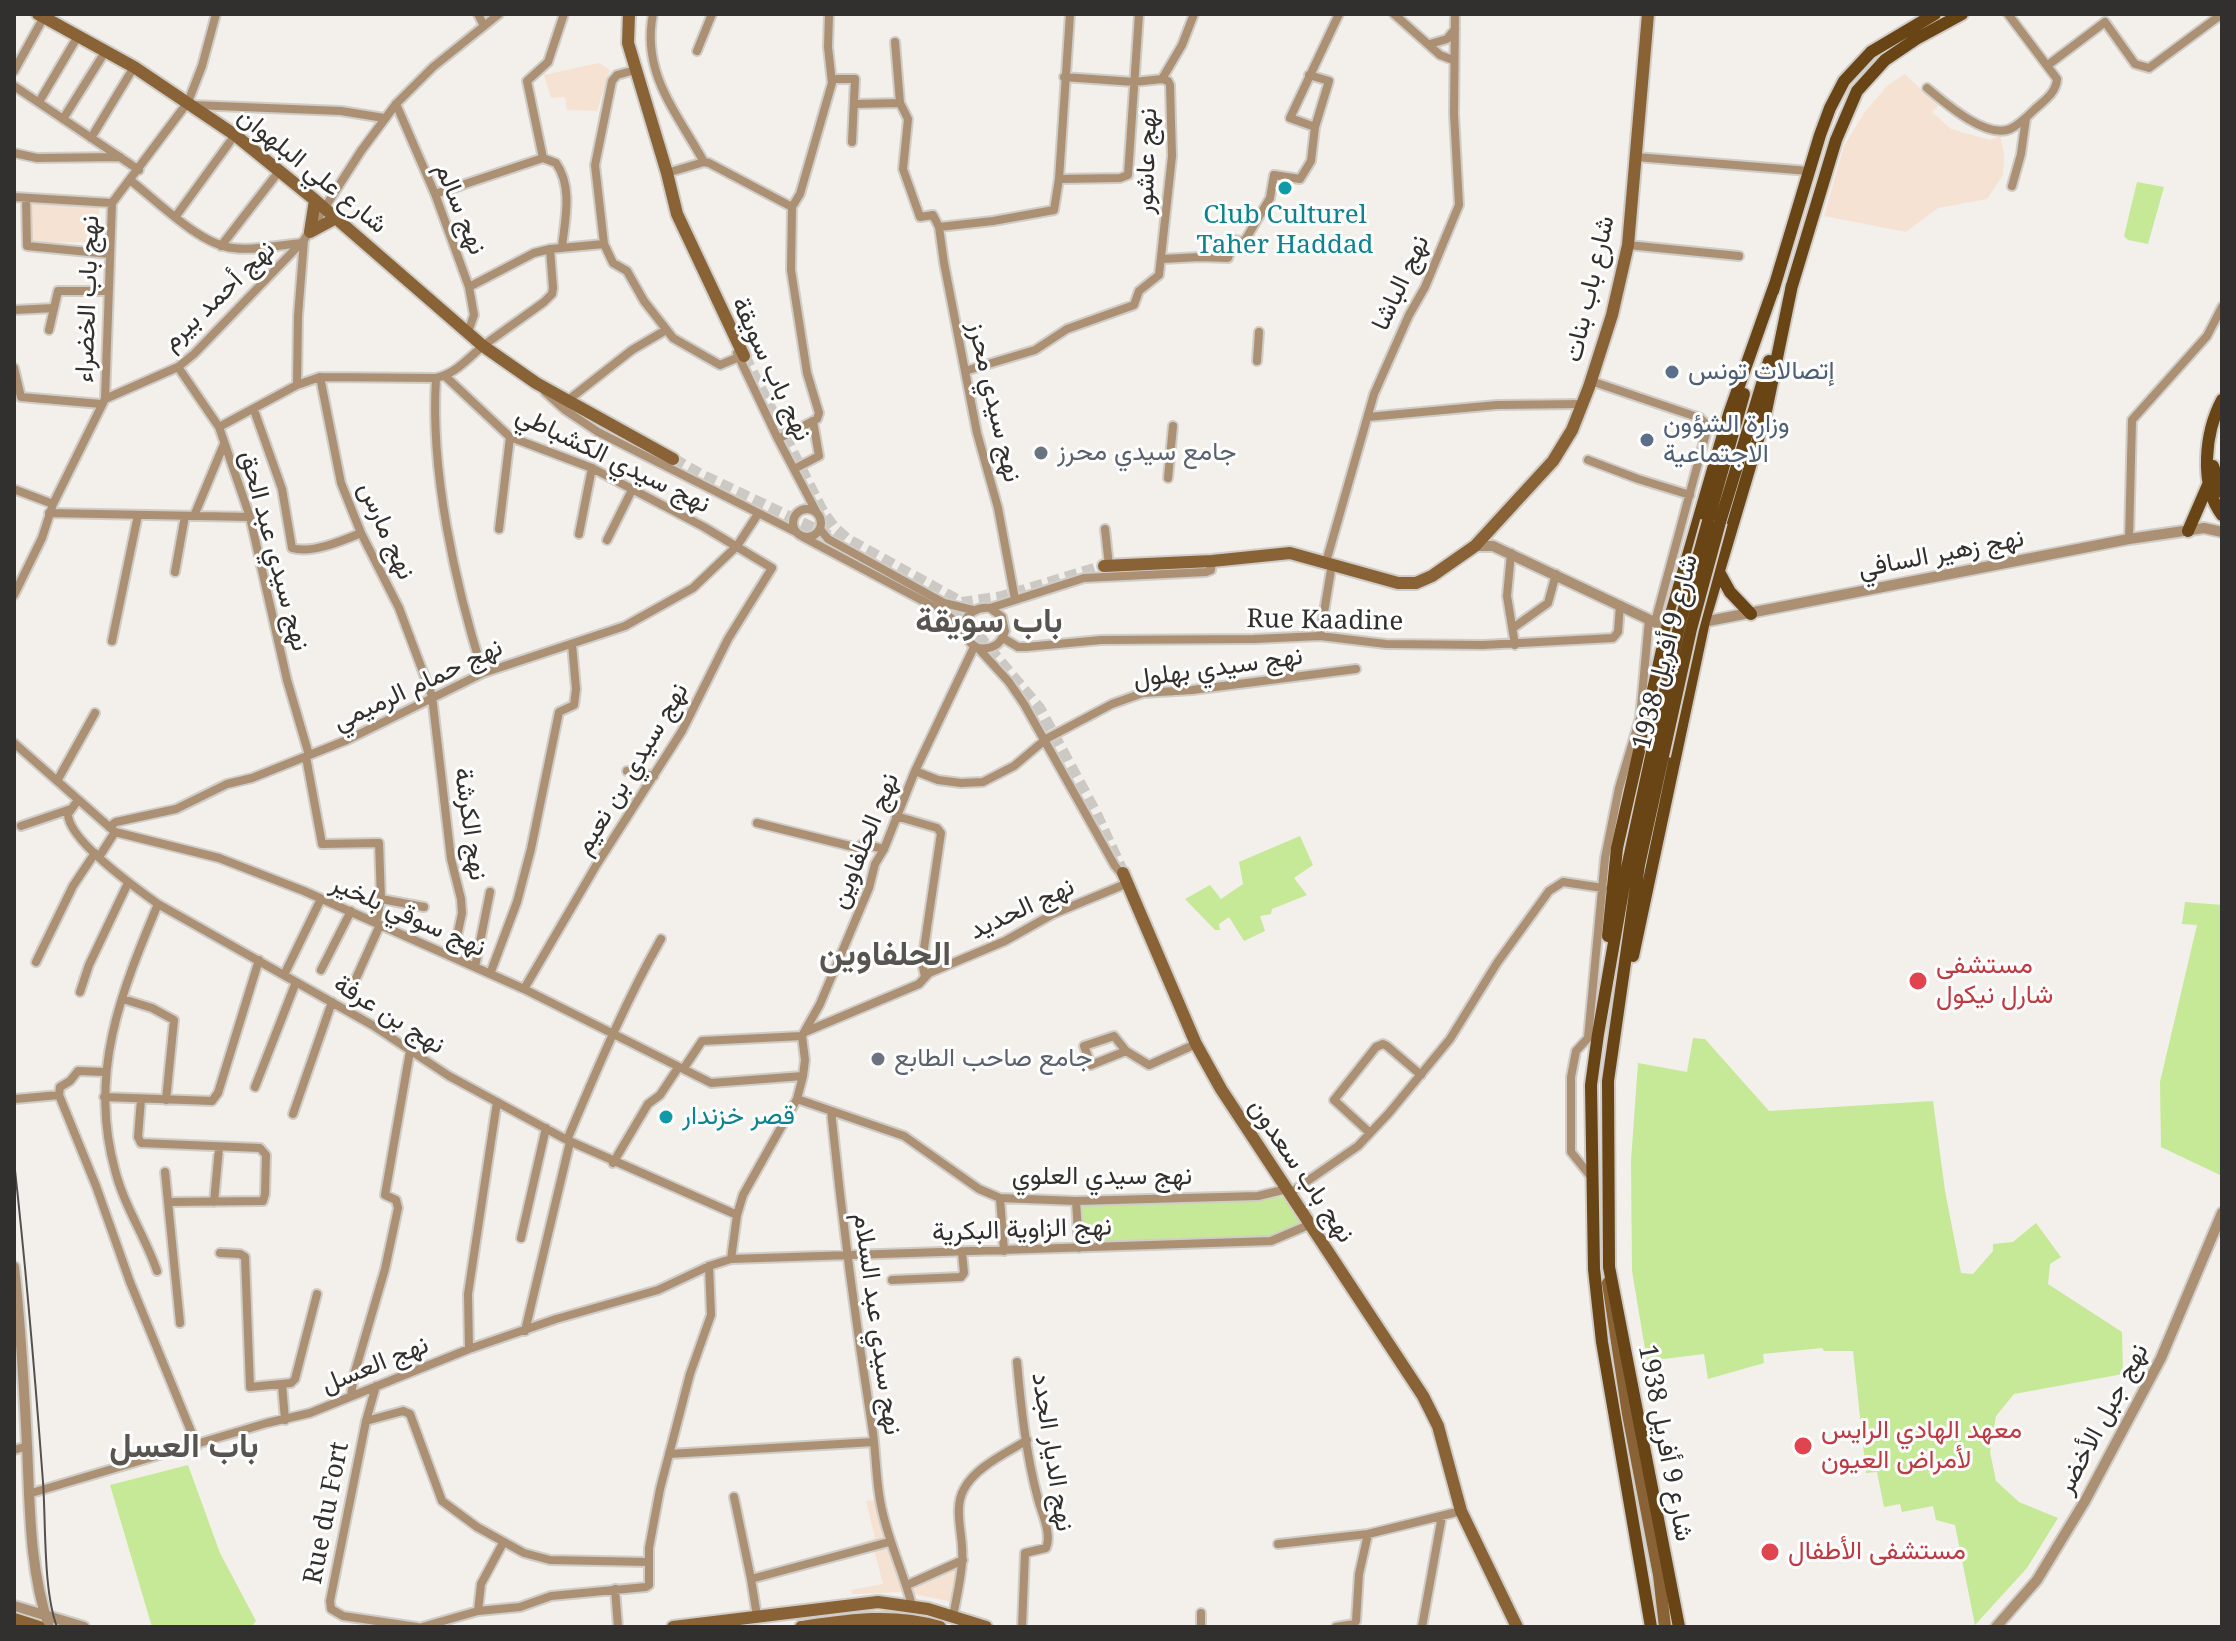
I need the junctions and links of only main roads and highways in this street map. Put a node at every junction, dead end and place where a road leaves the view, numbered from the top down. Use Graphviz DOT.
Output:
graph roads {
  1 [pos="629,14"];
  2 [pos="1648,14"];
  3 [pos="1935,14"];
  4 [pos="1962,14"];
  5 [pos="47,16"];
  6 [pos="315,200"];
  7 [pos="331,214"];
  8 [pos="1775,284"];
  9 [pos="1792,285"];
  10 [pos="741,356"];
  11 [pos="2222,400"];
  12 [pos="2209,455"];
  13 [pos="673,459"];
  14 [pos="2209,482"];
  15 [pos="2222,492"];
  16 [pos="2222,515"];
  17 [pos="1714,521"];
  18 [pos="2188,531"];
  19 [pos="1106,566"];
  20 [pos="1719,572"];
  21 [pos="1751,614"];
  22 [pos="1667,628"];
  23 [pos="1697,657"];
  24 [pos="1658,754"];
  25 [pos="1126,878"];
  26 [pos="1598,1034"];
  27 [pos="1613,1037"];
  28 [pos="1609,1267"];
  29 [pos="1594,1269"];
  30 [pos="14,1619"];
  31 [pos="42,1621"];
  32 [pos="941,1622"];
  33 [pos="673,1627"];
  34 [pos="801,1627"];
  35 [pos="986,1627"];
  36 [pos="1517,1627"];
  37 [pos="1651,1627"];
  38 [pos="1659,1627"];
  39 [pos="1665,1627"];
  40 [pos="1679,1627"];
  1 -- 10 [label="main road, نهج باب سويقة"];
  2 -- 19 [label="main road, شارع باب بنات"];
  3 -- 8 [label="main road, شارع 9 أفريل 1938"];
  4 -- 9 [label="main road, شارع 9 أفريل 1938"];
  5 -- 6 [label="main road, شارع علي البلهوان"];
  6 -- 7 [label="main road, شارع علي البلهوان"];
  6 -- 7 [label="main road"];
  7 -- 13 [label="main road, شارع علي البلهوان"];
  8 -- 17 [label="main road, شارع 9 أفريل 1938"];
  8 -- 22 [label="main road, شارع 9 أفريل 1938"];
  9 -- 17 [label="main road, شارع 9 أفريل 1938"];
  9 -- 20 [label="main road, شارع 9 أفريل 1938"];
  11 -- 12 [label="main road"];
  12 -- 14 [label="main road"];
  12 -- 15 [label="main road"];
  14 -- 16 [label="main road"];
  14 -- 18 [label="main road"];
  17 -- 24 [label="main road, شارع 9 أفريل 1938, bridge"];
  20 -- 21 [label="main road"];
  20 -- 23 [label="main road, شارع 9 أفريل 1938"];
  22 -- 23 [label="main road"];
  22 -- 26 [label="main road, شارع 9 أفريل 1938"];
  23 -- 27 [label="main road, شارع 9 أفريل 1938"];
  24 -- 26 [label="main road, شارع 9 أفريل 1938"];
  24 -- 27 [label="main road, شارع 9 أفريل 1938"];
  25 -- 36 [label="main road, نهج باب سعدون"];
  26 -- 29 [label="main road, شارع 9 أفريل 1938"];
  27 -- 28 [label="main road, شارع 9 أفريل 1938"];
  28 -- 39 [label="main road, شارع 9 أفريل 1938"];
  28 -- 40 [label="main road, شارع 9 أفريل 1938"];
  29 -- 37 [label="main road, شارع 9 أفريل 1938"];
  29 -- 38 [label="main road, شارع 9 أفريل 1938"];
  30 -- 31 [label="main road, bridge"];
  32 -- 33 [label="main road"];
  32 -- 34 [label="main road"];
  32 -- 35 [label="main road"];
}
